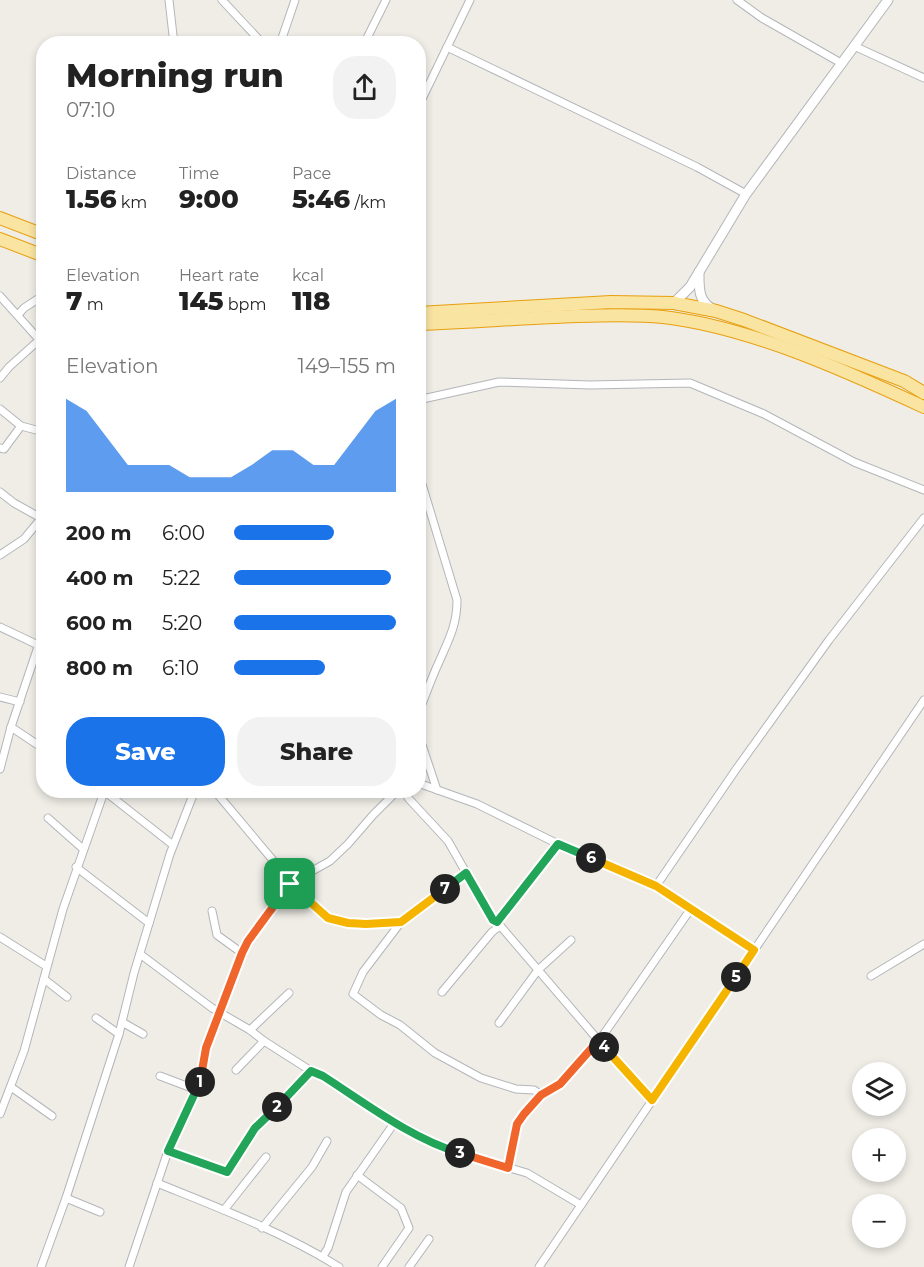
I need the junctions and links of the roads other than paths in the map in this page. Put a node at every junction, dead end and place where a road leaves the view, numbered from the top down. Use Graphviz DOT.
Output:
graph roads {
  1 [pos="169,0"];
  2 [pos="222,0"];
  3 [pos="295,0"];
  4 [pos="386,0"];
  5 [pos="470,0"];
  6 [pos="737,0"];
  7 [pos="888,0"];
  8 [pos="173,36"];
  9 [pos="255,36"];
  10 [pos="283,36"];
  11 [pos="368,36"];
  12 [pos="854,46"];
  13 [pos="447,47"];
  14 [pos="841,63"];
  15 [pos="924,78"];
  16 [pos="426,90"];
  17 [pos="746,194"];
  18 [pos="0,218"];
  19 [pos="36,232"];
  20 [pos="0,239"];
  21 [pos="36,253"];
  22 [pos="699,270"];
  23 [pos="0,296"];
  24 [pos="36,301"];
  25 [pos="674,303"];
  26 [pos="716,310"];
  27 [pos="426,313"];
  28 [pos="18,315"];
  29 [pos="426,324"];
  30 [pos="36,337"];
  31 [pos="36,347"];
  32 [pos="0,378"];
  33 [pos="924,393"];
  34 [pos="426,398"];
  35 [pos="924,407"];
  36 [pos="0,409"];
  37 [pos="21,426"];
  38 [pos="36,430"];
  39 [pos="0,448"];
  40 [pos="924,490"];
  41 [pos="0,492"];
  42 [pos="426,497"];
  43 [pos="36,514"];
  44 [pos="924,518"];
  45 [pos="36,524"];
  46 [pos="0,555"];
  47 [pos="0,627"];
  48 [pos="36,644"];
  49 [pos="36,651"];
  50 [pos="426,695"];
  51 [pos="0,697"];
  52 [pos="924,700"];
  53 [pos="20,702"];
  54 [pos="11,727"];
  55 [pos="36,744"];
  56 [pos="426,757"];
  57 [pos="0,769"];
  58 [pos="426,786"];
  59 [pos="437,790"];
  60 [pos="101,798"];
  61 [pos="112,798"];
  62 [pos="192,798"];
  63 [pos="221,798"];
  64 [pos="390,798"];
  65 [pos="408,798"];
  66 [pos="48,818"];
  67 [pos="558,844"];
  68 [pos="173,845"];
  69 [pos="83,849"];
  70 [pos="76,867"];
  71 [pos="466,873"];
  72 [pos="290,884"];
  73 [pos="656,886"];
  74 [pos="690,910"];
  75 [pos="212,911"];
  76 [pos="401,922"];
  77 [pos="149,923"];
  78 [pos="499,924"];
  79 [pos="0,937"];
  80 [pos="571,940"];
  81 [pos="924,945"];
  82 [pos="754,950"];
  83 [pos="242,953"];
  84 [pos="140,954"];
  85 [pos="46,966"];
  86 [pos="538,970"];
  87 [pos="871,976"];
  88 [pos="44,979"];
  89 [pos="442,992"];
  90 [pos="289,993"];
  91 [pos="67,997"];
  92 [pos="219,1012"];
  93 [pos="96,1018"];
  94 [pos="122,1022"];
  95 [pos="498,1023"];
  96 [pos="250,1030"];
  97 [pos="119,1034"];
  98 [pos="143,1034"];
  99 [pos="264,1041"];
  100 [pos="598,1041"];
  101 [pos="236,1070"];
  102 [pos="311,1071"];
  103 [pos="160,1076"];
  104 [pos="11,1087"];
  105 [pos="197,1090"];
  106 [pos="541,1095"];
  107 [pos="652,1100"];
  108 [pos="0,1114"];
  109 [pos="52,1116"];
  110 [pos="395,1122"];
  111 [pos="327,1141"];
  112 [pos="168,1151"];
  113 [pos="266,1157"];
  114 [pos="508,1168"];
  115 [pos="357,1175"];
  116 [pos="157,1183"];
  117 [pos="66,1198"];
  118 [pos="581,1205"];
  119 [pos="224,1210"];
  120 [pos="99,1212"];
  121 [pos="262,1228"];
  122 [pos="429,1239"];
  123 [pos="323,1256"];
  124 [pos="41,1267"];
  125 [pos="129,1267"];
  126 [pos="339,1267"];
  127 [pos="382,1267"];
  128 [pos="410,1267"];
  129 [pos="539,1267"];
  1 -- 8 [label="street"];
  2 -- 9 [label="street"];
  3 -- 10 [label="street"];
  4 -- 11 [label="street"];
  5 -- 13 [label="street"];
  6 -- 14 [label="street"];
  7 -- 12 [label="street"];
  12 -- 14 [label="street"];
  12 -- 15 [label="street"];
  13 -- 16 [label="street"];
  13 -- 17 [label="street"];
  14 -- 17 [label="street"];
  17 -- 22 [label="street"];
  18 -- 19 [label="highway"];
  20 -- 21 [label="highway"];
  22 -- 25 [label="street"];
  22 -- 26 [label="street"];
  23 -- 28 [label="street"];
  24 -- 28 [label="street"];
  25 -- 26 [label="highway"];
  25 -- 27 [label="highway"];
  26 -- 33 [label="highway"];
  28 -- 30 [label="street"];
  29 -- 35 [label="highway"];
  31 -- 32 [label="street"];
  34 -- 40 [label="street"];
  36 -- 37 [label="street"];
  37 -- 38 [label="street"];
  37 -- 39 [label="street"];
  41 -- 43 [label="street"];
  42 -- 50 [label="street"];
  44 -- 73 [label="street"];
  45 -- 46 [label="street"];
  47 -- 48 [label="street"];
  49 -- 53 [label="street"];
  51 -- 53 [label="street"];
  52 -- 82 [label="street"];
  53 -- 54 [label="street"];
  54 -- 55 [label="street"];
  54 -- 57 [label="street"];
  56 -- 59 [label="street"];
  58 -- 59 [label="street"];
  59 -- 67 [label="street"];
  60 -- 69 [label="street"];
  61 -- 68 [label="street"];
  62 -- 68 [label="street"];
  63 -- 72 [label="street"];
  64 -- 72 [label="street"];
  65 -- 71 [label="street"];
  66 -- 69 [label="street"];
  67 -- 73 [label="street"];
  67 -- 78 [label="street"];
  68 -- 77 [label="street"];
  69 -- 70 [label="street"];
  70 -- 77 [label="street"];
  70 -- 85 [label="street"];
  71 -- 76 [label="street"];
  71 -- 78 [label="street"];
  72 -- 76 [label="street"];
  72 -- 83 [label="street"];
  73 -- 74 [label="street"];
  74 -- 82 [label="street"];
  74 -- 100 [label="street"];
  75 -- 83 [label="street"];
  76 -- 106 [label="street"];
  77 -- 84 [label="street"];
  78 -- 86 [label="street"];
  78 -- 89 [label="street"];
  79 -- 85 [label="street"];
  80 -- 86 [label="street"];
  81 -- 87 [label="street"];
  82 -- 107 [label="street"];
  83 -- 92 [label="street"];
  84 -- 92 [label="street"];
  84 -- 94 [label="street"];
  85 -- 88 [label="street"];
  86 -- 95 [label="street"];
  86 -- 100 [label="street"];
  88 -- 91 [label="street"];
  88 -- 104 [label="street"];
  90 -- 96 [label="street"];
  92 -- 96 [label="street"];
  92 -- 105 [label="street"];
  93 -- 97 [label="street"];
  94 -- 97 [label="street"];
  94 -- 98 [label="street"];
  96 -- 99 [label="street"];
  97 -- 117 [label="street"];
  99 -- 101 [label="street"];
  99 -- 102 [label="street"];
  100 -- 106 [label="street"];
  100 -- 107 [label="street"];
  102 -- 110 [label="street"];
  102 -- 112 [label="street"];
  103 -- 105 [label="street"];
  104 -- 108 [label="street"];
  104 -- 109 [label="street"];
  105 -- 112 [label="street"];
  106 -- 114 [label="street"];
  107 -- 118 [label="street"];
  110 -- 114 [label="street"];
  110 -- 115 [label="street"];
  111 -- 121 [label="street"];
  112 -- 116 [label="street"];
  113 -- 119 [label="street"];
  114 -- 118 [label="street"];
  115 -- 123 [label="street"];
  115 -- 127 [label="street"];
  116 -- 119 [label="street"];
  116 -- 125 [label="street"];
  117 -- 120 [label="street"];
  117 -- 124 [label="street"];
  118 -- 129 [label="street"];
  119 -- 121 [label="street"];
  121 -- 123 [label="street"];
  122 -- 128 [label="street"];
  123 -- 126 [label="street"];
}
